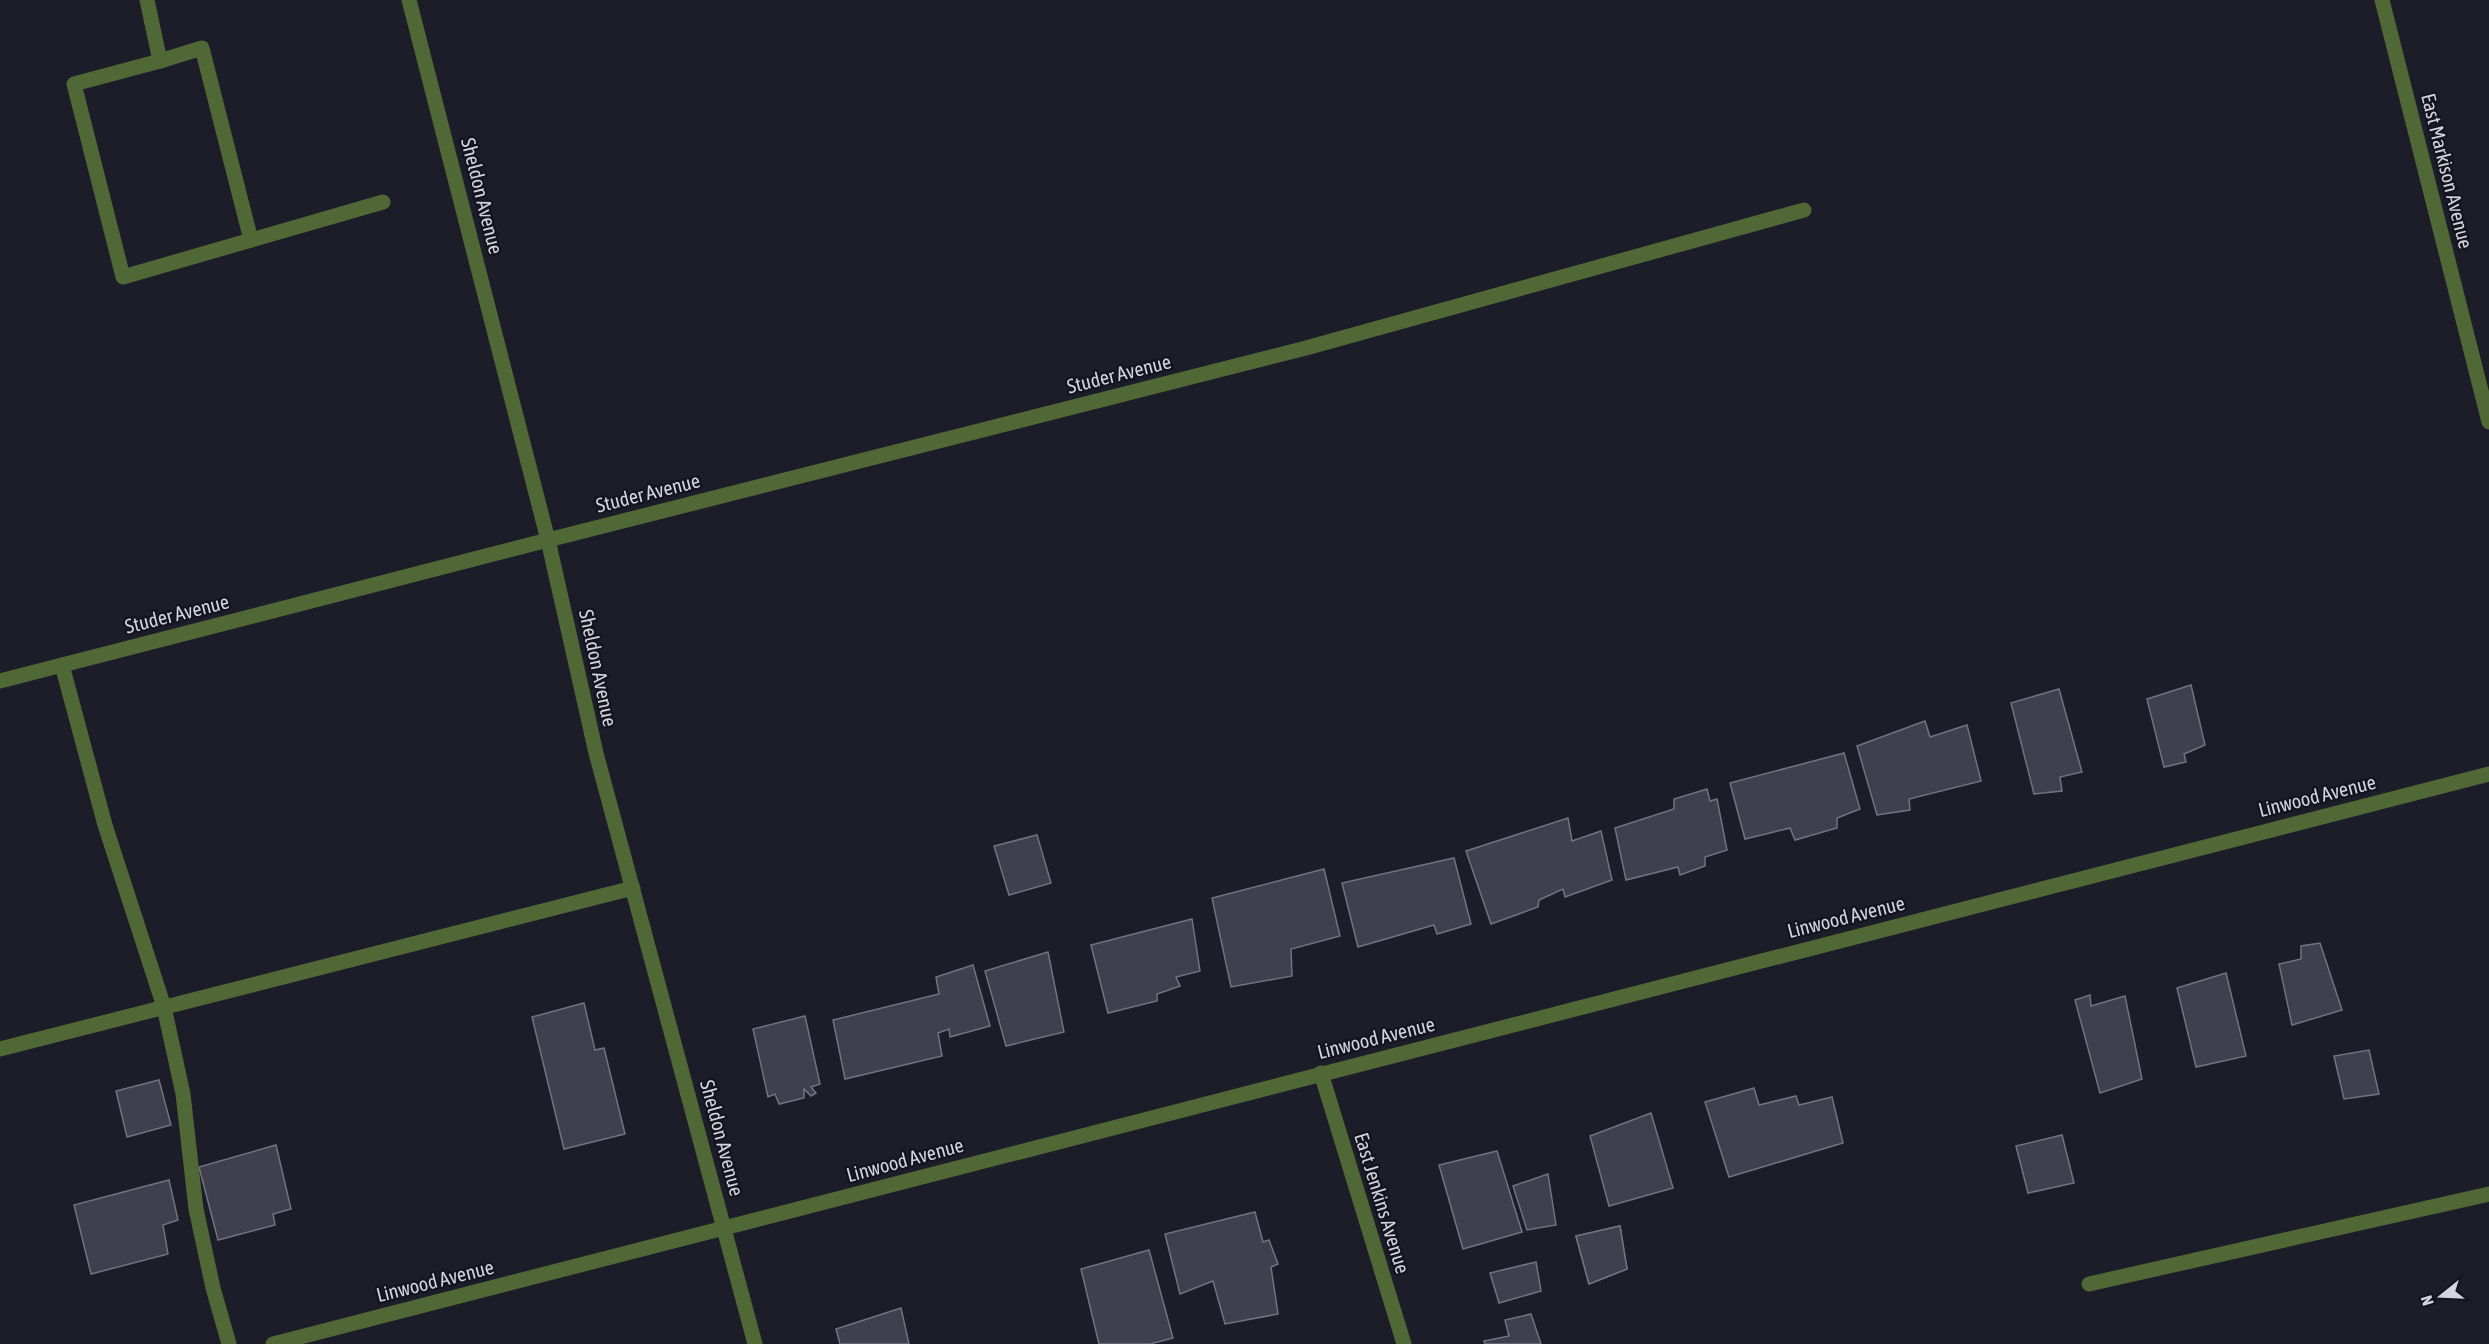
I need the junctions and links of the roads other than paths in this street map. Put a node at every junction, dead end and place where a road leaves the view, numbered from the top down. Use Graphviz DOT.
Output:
graph roads {
  1 [pos="147,0"];
  2 [pos="409,0"];
  3 [pos="2382,0"];
  4 [pos="160,61"];
  5 [pos="383,202"];
  6 [pos="1804,210"];
  7 [pos="251,240"];
  8 [pos="2489,422"];
  9 [pos="548,540"];
  10 [pos="62,665"];
  11 [pos="0,681"];
  12 [pos="2489,774"];
  13 [pos="633,888"];
  14 [pos="164,1007"];
  15 [pos="0,1049"];
  16 [pos="1321,1073"];
  17 [pos="2489,1194"];
  18 [pos="724,1228"];
  19 [pos="2089,1284"];
  20 [pos="229,1344"];
  21 [pos="273,1344"];
  22 [pos="755,1344"];
  23 [pos="1404,1344"];
  1 -- 4 [label="street"];
  2 -- 9 [label="street, Sheldon Avenue"];
  3 -- 8 [label="street, East Markison Avenue"];
  4 -- 7 [label="street"];
  4 -- 7 [label="street"];
  5 -- 7 [label="street"];
  6 -- 9 [label="street, Studer Avenue"];
  9 -- 10 [label="street, Studer Avenue"];
  9 -- 13 [label="street, Sheldon Avenue"];
  10 -- 11 [label="street, Studer Avenue"];
  10 -- 14 [label="street"];
  12 -- 16 [label="street, Linwood Avenue"];
  13 -- 14 [label="street"];
  13 -- 18 [label="street, Sheldon Avenue"];
  14 -- 15 [label="street"];
  14 -- 20 [label="street"];
  16 -- 18 [label="street, Linwood Avenue"];
  16 -- 23 [label="street, East Jenkins Avenue"];
  17 -- 19 [label="street"];
  18 -- 21 [label="street, Linwood Avenue"];
  18 -- 22 [label="street, Sheldon Avenue"];
}
